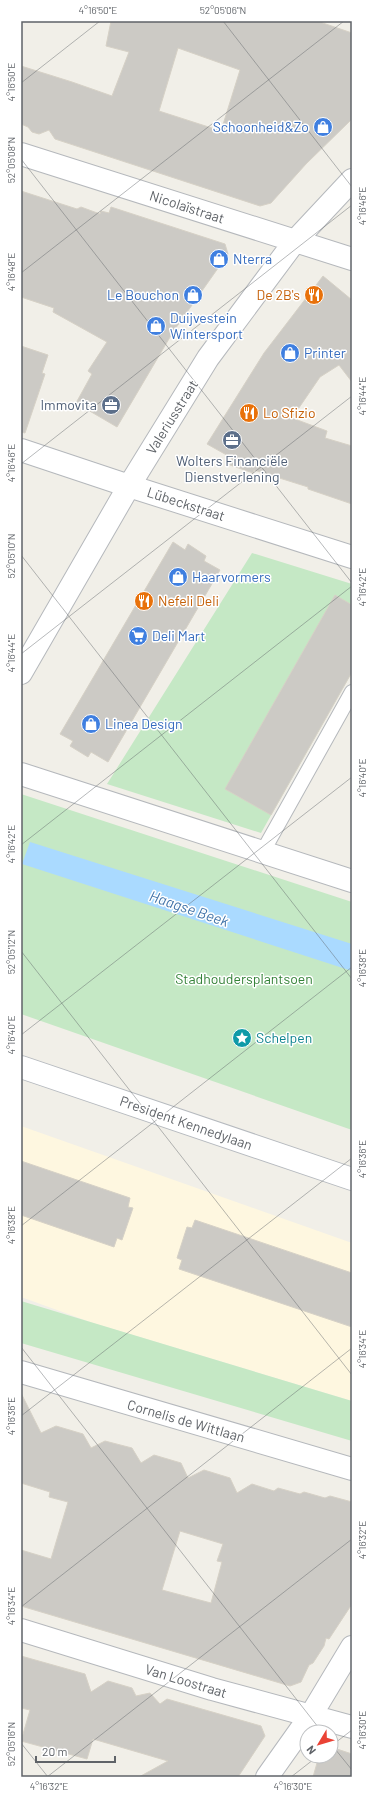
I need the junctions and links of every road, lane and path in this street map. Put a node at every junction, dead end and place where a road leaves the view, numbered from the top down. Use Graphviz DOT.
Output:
graph roads {
  1 [pos="21,154"];
  2 [pos="352,180"];
  3 [pos="295,241"];
  4 [pos="352,260"];
  5 [pos="21,450"];
  6 [pos="129,486"];
  7 [pos="352,557"];
  8 [pos="21,673"];
  9 [pos="352,692"];
  10 [pos="21,774"];
  11 [pos="262,852"];
  12 [pos="351,878"];
  13 [pos="21,1067"];
  14 [pos="352,1179"];
  15 [pos="21,1372"];
  16 [pos="352,1470"];
  17 [pos="21,1630"];
  18 [pos="352,1647"];
  19 [pos="311,1715"];
  20 [pos="352,1728"];
  21 [pos="267,1777"];
  1 -- 3 [label="street, Nicolaïstraat"];
  2 -- 3 [label="street, Valeriusstraat"];
  3 -- 4 [label="street, Nicolaïstraat"];
  3 -- 6 [label="street, Valeriusstraat"];
  5 -- 6 [label="street, Lübeckstraat"];
  6 -- 7 [label="street, Lübeckstraat"];
  6 -- 8 [label="street, Valeriusstraat"];
  9 -- 11 [label="lane"];
  10 -- 11 [label="street"];
  11 -- 12 [label="street"];
  13 -- 14 [label="street, President Kennedylaan"];
  15 -- 16 [label="street, Cornelis de Wittlaan"];
  17 -- 19 [label="street, Van Loostraat"];
  18 -- 19 [label="street"];
  19 -- 20 [label="street, Van Loostraat"];
  19 -- 21 [label="street"];
}
